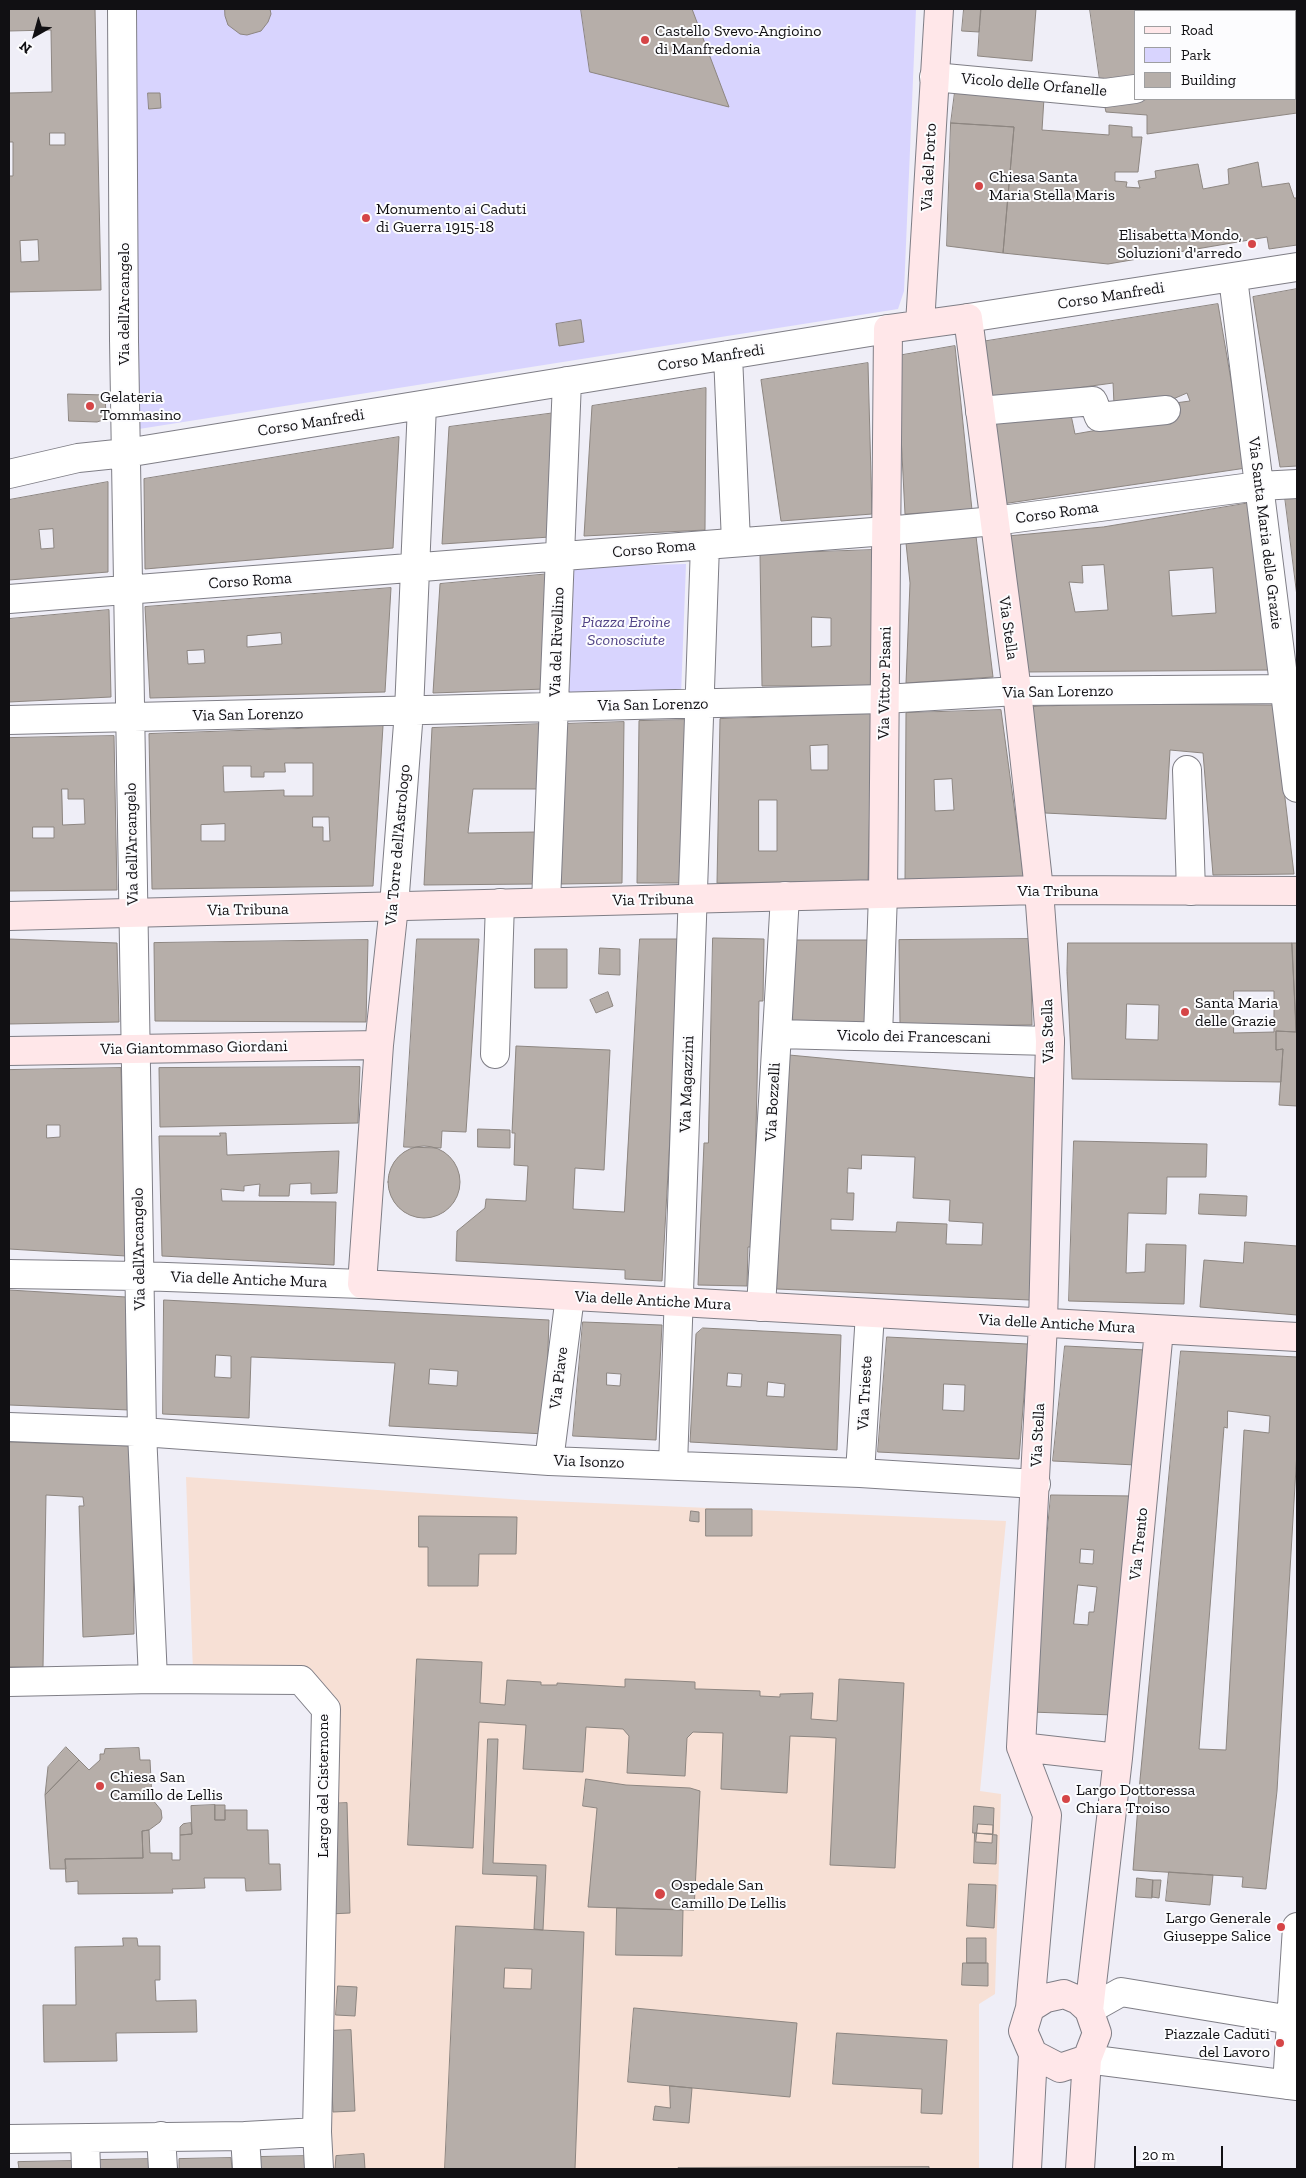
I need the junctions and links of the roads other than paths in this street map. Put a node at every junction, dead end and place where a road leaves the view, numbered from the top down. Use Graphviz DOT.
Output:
graph roads {
  1 [pos="122,9"];
  2 [pos="939,9"];
  3 [pos="934,77"];
  4 [pos="1134,89"];
  5 [pos="1297,267"];
  6 [pos="1233,278"];
  7 [pos="968,318"];
  8 [pos="920,324"];
  9 [pos="888,329"];
  10 [pos="728,355"];
  11 [pos="567,381"];
  12 [pos="422,405"];
  13 [pos="980,410"];
  14 [pos="1166,410"];
  15 [pos="126,453"];
  16 [pos="9,474"];
  17 [pos="1297,484"];
  18 [pos="1259,486"];
  19 [pos="994,521"];
  20 [pos="886,531"];
  21 [pos="736,542"];
  22 [pos="705,545"];
  23 [pos="560,556"];
  24 [pos="415,568"];
  25 [pos="128,591"];
  26 [pos="9,599"];
  27 [pos="1291,689"];
  28 [pos="1017,691"];
  29 [pos="884,699"];
  30 [pos="701,703"];
  31 [pos="554,707"];
  32 [pos="409,711"];
  33 [pos="130,718"];
  34 [pos="9,720"];
  35 [pos="1187,770"];
  36 [pos="1297,788"];
  37 [pos="1039,890"];
  38 [pos="1297,890"];
  39 [pos="1191,891"];
  40 [pos="883,894"];
  41 [pos="785,896"];
  42 [pos="694,899"];
  43 [pos="546,902"];
  44 [pos="500,904"];
  45 [pos="394,906"];
  46 [pos="133,913"];
  47 [pos="9,916"];
  48 [pos="777,1034"];
  49 [pos="878,1036"];
  50 [pos="1050,1041"];
  51 [pos="379,1045"];
  52 [pos="136,1049"];
  53 [pos="9,1051"];
  54 [pos="495,1054"];
  55 [pos="9,1274"];
  56 [pos="139,1276"];
  57 [pos="362,1284"];
  58 [pos="570,1296"];
  59 [pos="680,1302"];
  60 [pos="761,1307"];
  61 [pos="870,1313"];
  62 [pos="1044,1324"];
  63 [pos="1159,1330"];
  64 [pos="1297,1337"];
  65 [pos="9,1426"];
  66 [pos="142,1432"];
  67 [pos="549,1461"];
  68 [pos="673,1465"];
  69 [pos="860,1473"];
  70 [pos="1036,1484"];
  71 [pos="153,1679"];
  72 [pos="9,1682"];
  73 [pos="1021,1747"];
  74 [pos="1118,1758"];
  75 [pos="1297,1927"];
  76 [pos="1295,1987"];
  77 [pos="1030,2008"];
  78 [pos="1089,2010"];
  79 [pos="1291,2020"];
  80 [pos="1033,2054"];
  81 [pos="1087,2059"];
  82 [pos="1292,2085"];
  83 [pos="317,2132"];
  84 [pos="161,2136"];
  85 [pos="246,2136"];
  86 [pos="85,2139"];
  87 [pos="9,2140"];
  88 [pos="86,2169"];
  89 [pos="163,2169"];
  90 [pos="248,2169"];
  91 [pos="319,2169"];
  92 [pos="1026,2169"];
  93 [pos="1080,2169"];
  1 -- 15 [label="street, Via dell'Arcangelo"];
  2 -- 3 [label="street, Via del Porto"];
  3 -- 4 [label="street, Vicolo delle Orfanelle"];
  3 -- 8 [label="street, Via del Porto"];
  5 -- 6 [label="street, Corso Manfredi"];
  6 -- 7 [label="street, Corso Manfredi"];
  6 -- 18 [label="street, Via Santa Maria delle Grazie"];
  7 -- 8 [label="street, Corso Manfredi"];
  7 -- 13 [label="street, Via Stella"];
  8 -- 9 [label="street, Corso Manfredi"];
  9 -- 10 [label="street, Corso Manfredi"];
  9 -- 20 [label="street, Via Vittor Pisani"];
  10 -- 11 [label="street, Corso Manfredi"];
  10 -- 21 [label="street"];
  11 -- 12 [label="street, Corso Manfredi"];
  11 -- 23 [label="street, Via del Rivellino"];
  12 -- 15 [label="street, Corso Manfredi"];
  12 -- 24 [label="street, Via Torre dell'Astrologo"];
  13 -- 14 [label="street"];
  13 -- 19 [label="street, Via Stella"];
  15 -- 16 [label="street, Corso Manfredi"];
  15 -- 25 [label="street, Via dell'Arcangelo"];
  17 -- 18 [label="street, Corso Roma"];
  18 -- 19 [label="street, Corso Roma"];
  18 -- 27 [label="street, Via Santa Maria delle Grazie"];
  19 -- 20 [label="street, Corso Roma"];
  19 -- 28 [label="street, Via Stella"];
  20 -- 21 [label="street, Corso Roma"];
  20 -- 29 [label="street, Via Vittor Pisani"];
  21 -- 22 [label="street, Corso Roma"];
  22 -- 23 [label="street, Corso Roma"];
  22 -- 30 [label="street, Via Magazzini"];
  23 -- 24 [label="street, Corso Roma"];
  23 -- 31 [label="street, Via del Rivellino"];
  24 -- 25 [label="street, Corso Roma"];
  24 -- 32 [label="street, Via Torre dell'Astrologo"];
  25 -- 26 [label="street, Corso Roma"];
  25 -- 33 [label="street, Via dell'Arcangelo"];
  27 -- 28 [label="street, Via San Lorenzo"];
  27 -- 36 [label="street, Via Santa Maria delle Grazie"];
  28 -- 29 [label="street, Via San Lorenzo"];
  28 -- 37 [label="street, Via Stella"];
  29 -- 30 [label="street, Via San Lorenzo"];
  29 -- 40 [label="street, Via Vittor Pisani"];
  30 -- 31 [label="street, Via San Lorenzo"];
  30 -- 42 [label="street, Via Magazzini"];
  31 -- 32 [label="street, Via San Lorenzo"];
  31 -- 43 [label="street, Via del Rivellino"];
  32 -- 33 [label="street, Via San Lorenzo"];
  32 -- 45 [label="street, Via Torre dell'Astrologo"];
  33 -- 34 [label="street, Via San Lorenzo"];
  33 -- 46 [label="street, Via dell'Arcangelo"];
  35 -- 39 [label="street"];
  37 -- 39 [label="street, Via Tribuna"];
  37 -- 40 [label="street, Via Tribuna"];
  37 -- 50 [label="street, Via Stella"];
  38 -- 39 [label="street, Via Tribuna"];
  40 -- 41 [label="street, Via Tribuna"];
  40 -- 49 [label="street, Via Vittor Pisani"];
  41 -- 42 [label="street, Via Tribuna"];
  41 -- 48 [label="street, Via Bozzelli"];
  42 -- 43 [label="street, Via Tribuna"];
  42 -- 59 [label="street, Via Magazzini"];
  43 -- 44 [label="street, Via Tribuna"];
  44 -- 45 [label="street, Via Tribuna"];
  44 -- 54 [label="street"];
  45 -- 46 [label="street, Via Tribuna"];
  45 -- 51 [label="street, Via Torre dell'Astrologo"];
  46 -- 47 [label="street, Via Tribuna"];
  46 -- 52 [label="street, Via dell'Arcangelo"];
  48 -- 49 [label="street, Vicolo dei Francescani"];
  48 -- 60 [label="street, Via Bozzelli"];
  49 -- 50 [label="street, Vicolo dei Francescani"];
  50 -- 62 [label="street, Via Stella"];
  51 -- 52 [label="street, Via Giantommaso Giordani"];
  51 -- 57 [label="street, Via Torre dell'Astrologo"];
  52 -- 53 [label="street, Via Giantommaso Giordani"];
  52 -- 56 [label="street, Via dell'Arcangelo"];
  55 -- 56 [label="street, Via delle Antiche Mura"];
  56 -- 57 [label="street, Via delle Antiche Mura"];
  56 -- 66 [label="street, Via dell'Arcangelo"];
  57 -- 58 [label="street, Via delle Antiche Mura"];
  58 -- 59 [label="street, Via delle Antiche Mura"];
  58 -- 67 [label="street, Via Piave"];
  59 -- 60 [label="street, Via delle Antiche Mura"];
  59 -- 68 [label="street, Via Magazzini"];
  60 -- 61 [label="street, Via delle Antiche Mura"];
  61 -- 62 [label="street, Via delle Antiche Mura"];
  61 -- 69 [label="street, Via Trieste"];
  62 -- 63 [label="street, Via delle Antiche Mura"];
  62 -- 70 [label="street, Via Stella"];
  63 -- 64 [label="street, Via delle Antiche Mura"];
  63 -- 74 [label="street, Via Trento"];
  65 -- 66 [label="street, Via Isonzo"];
  66 -- 67 [label="street, Via Isonzo"];
  66 -- 71 [label="street, Via dell'Arcangelo"];
  67 -- 68 [label="street, Via Isonzo"];
  68 -- 69 [label="street, Via Isonzo"];
  69 -- 70 [label="street, Via Isonzo"];
  70 -- 73 [label="street, Via Stella"];
  71 -- 72 [label="street, Largo del Cisternone"];
  71 -- 83 [label="street, Largo del Cisternone"];
  73 -- 74 [label="street"];
  73 -- 77 [label="street"];
  74 -- 78 [label="street"];
  75 -- 76 [label="street"];
  76 -- 79 [label="street"];
  77 -- 78 [label="street"];
  77 -- 80 [label="street"];
  78 -- 79 [label="street"];
  78 -- 81 [label="street"];
  79 -- 82 [label="street"];
  80 -- 81 [label="street"];
  80 -- 92 [label="street"];
  81 -- 82 [label="street"];
  81 -- 93 [label="street"];
  83 -- 85 [label="street"];
  83 -- 91 [label="street, Largo del Cisternone"];
  84 -- 85 [label="street"];
  84 -- 86 [label="street"];
  84 -- 89 [label="street"];
  85 -- 90 [label="street"];
  86 -- 87 [label="street"];
  86 -- 88 [label="street"];
}
